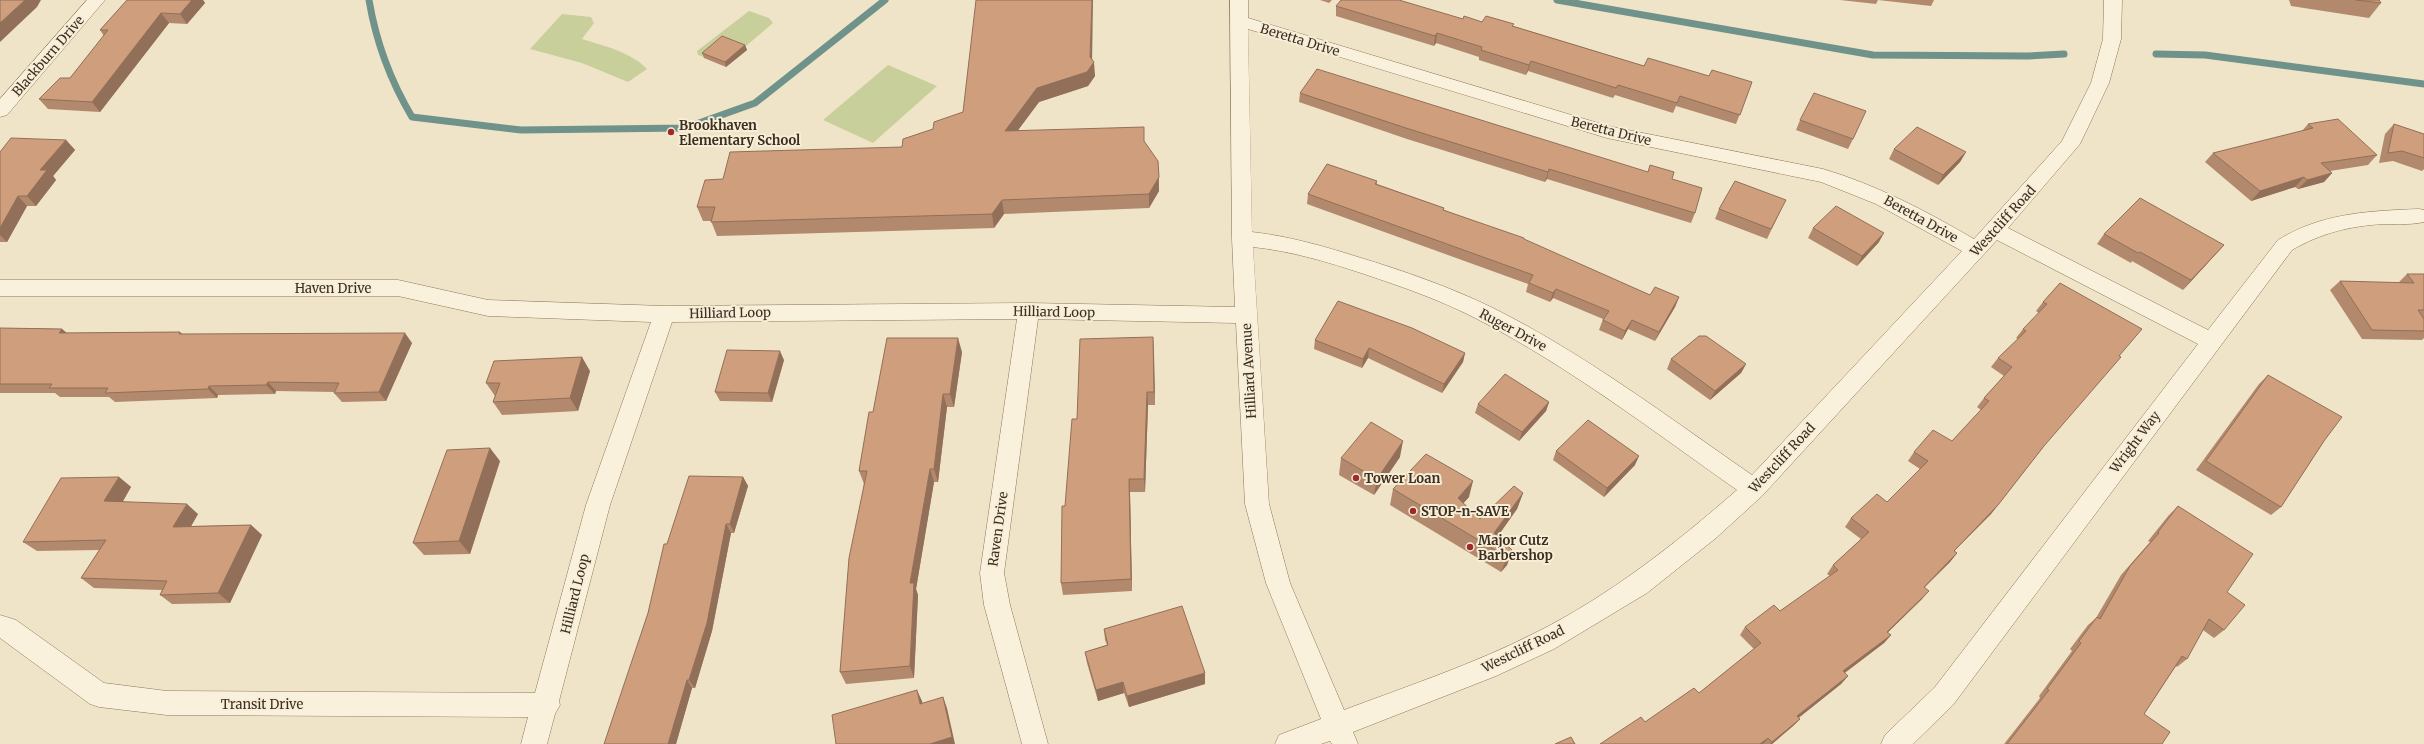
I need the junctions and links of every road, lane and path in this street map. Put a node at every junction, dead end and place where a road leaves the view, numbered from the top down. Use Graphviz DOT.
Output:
graph roads {
  1 [pos="96,0"];
  2 [pos="2113,0"];
  3 [pos="1239,10"];
  4 [pos="0,111"];
  5 [pos="2419,216"];
  6 [pos="1994,229"];
  7 [pos="1242,238"];
  8 [pos="1977,250"];
  9 [pos="0,288"];
  10 [pos="1029,311"];
  11 [pos="664,314"];
  12 [pos="1246,315"];
  13 [pos="2210,341"];
  14 [pos="1754,489"];
  15 [pos="0,626"];
  16 [pos="546,705"];
  17 [pos="1341,735"];
  18 [pos="534,744"];
  19 [pos="1035,744"];
  20 [pos="1288,744"];
  21 [pos="1894,744"];
  1 -- 4 [label="street, Blackburn Drive"];
  2 -- 6 [label="street, Westcliff Road"];
  3 -- 7 [label="street, Hilliard Avenue"];
  3 -- 8 [label="street, Beretta Drive"];
  5 -- 13 [label="street, Wright Way"];
  6 -- 8 [label="street, Westcliff Road"];
  6 -- 13 [label="street"];
  7 -- 12 [label="street, Hilliard Avenue"];
  7 -- 14 [label="street, Ruger Drive"];
  8 -- 14 [label="street, Westcliff Road"];
  9 -- 11 [label="street, Haven Drive"];
  10 -- 11 [label="street, Hilliard Loop"];
  10 -- 12 [label="street, Hilliard Loop"];
  10 -- 19 [label="street, Raven Drive"];
  11 -- 16 [label="street, Hilliard Loop"];
  12 -- 17 [label="street, Hilliard Avenue"];
  13 -- 21 [label="street, Wright Way"];
  14 -- 17 [label="street, Westcliff Road"];
  15 -- 16 [label="street, Transit Drive"];
  16 -- 18 [label="street, Hilliard Loop"];
  17 -- 20 [label="street, Westcliff Road"];
}
